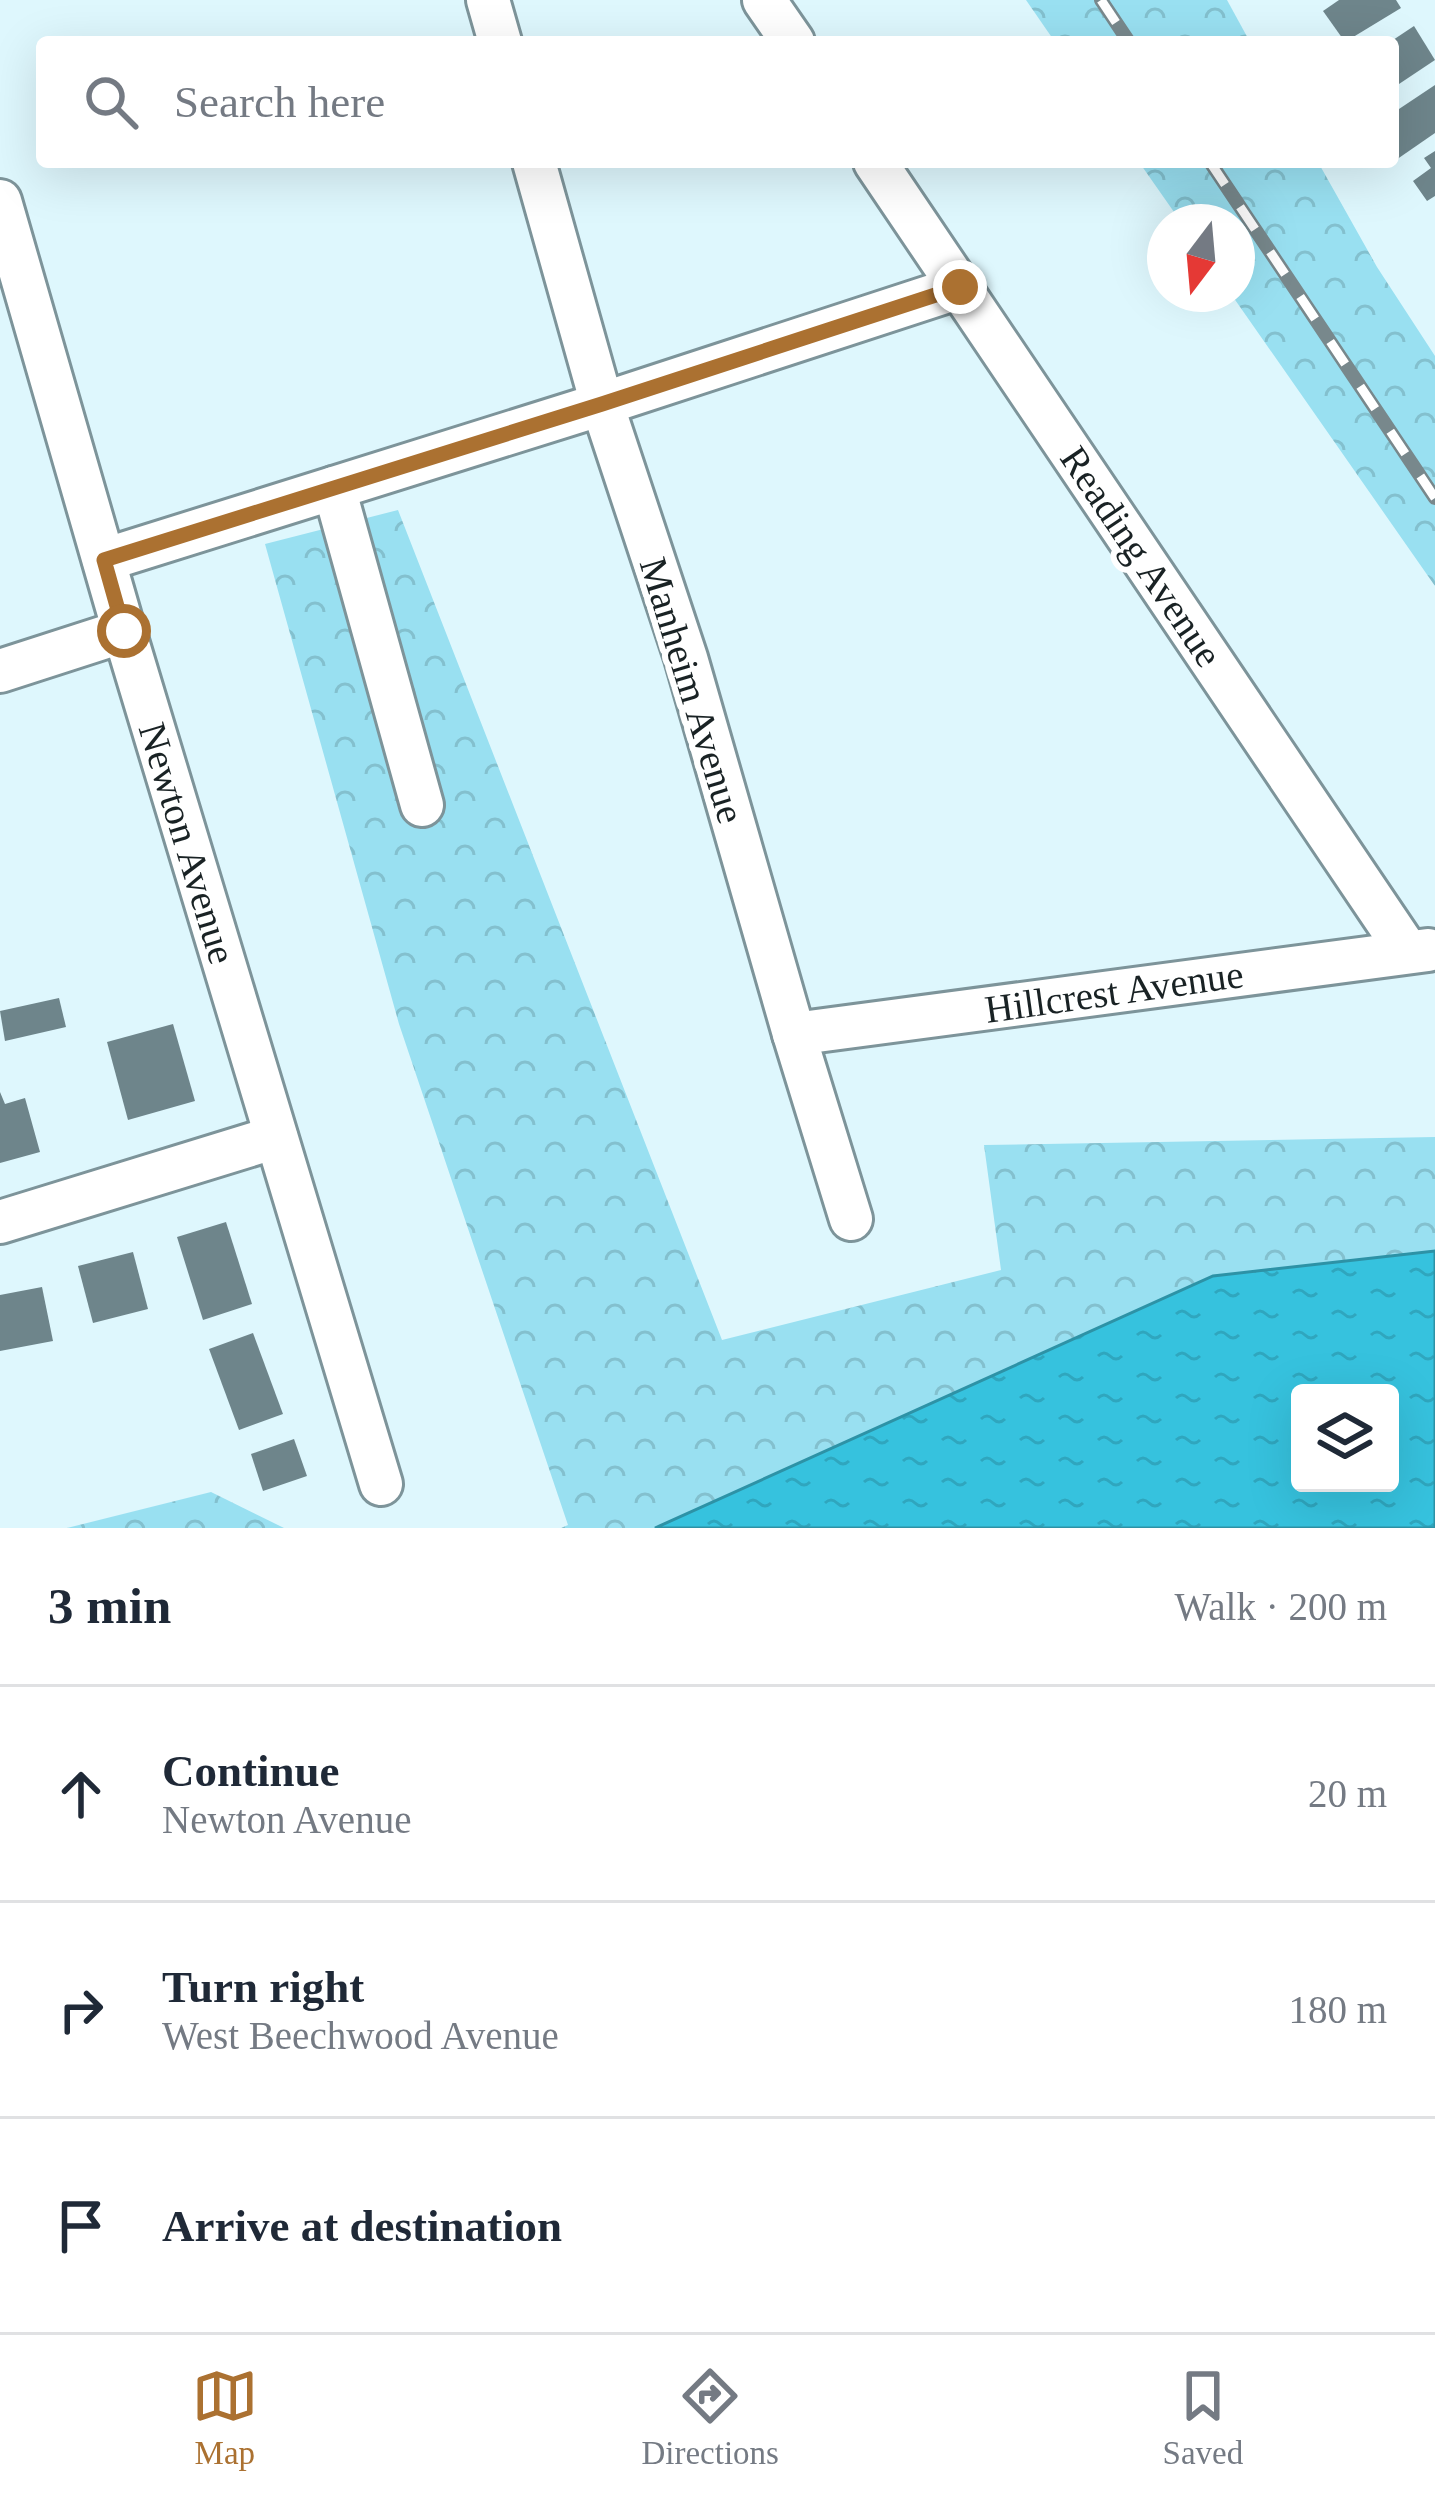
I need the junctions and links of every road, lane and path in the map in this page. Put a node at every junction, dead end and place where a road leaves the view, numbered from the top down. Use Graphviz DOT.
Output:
graph roads {
  1 [pos="488,0"];
  2 [pos="764,0"];
  3 [pos="498,36"];
  4 [pos="789,36"];
  5 [pos="535,168"];
  6 [pos="879,168"];
  7 [pos="0,201"];
  8 [pos="960,287"];
  9 [pos="602,404"];
  10 [pos="334,488"];
  11 [pos="104,560"];
  12 [pos="124,631"];
  13 [pos="0,671"];
  14 [pos="422,805"];
  15 [pos="1421,950"];
  16 [pos="794,1034"];
  17 [pos="277,1137"];
  18 [pos="851,1219"];
  19 [pos="0,1222"];
  20 [pos="381,1484"];
  1 -- 3 [label="street"];
  2 -- 4 [label="street"];
  5 -- 9 [label="street, Manheim Avenue"];
  6 -- 8 [label="street, Reading Avenue"];
  7 -- 11 [label="street, Newton Avenue"];
  8 -- 9 [label="street"];
  8 -- 15 [label="street, Reading Avenue"];
  9 -- 10 [label="street"];
  9 -- 16 [label="street, Manheim Avenue"];
  10 -- 11 [label="street"];
  10 -- 14 [label="street"];
  11 -- 12 [label="street, Newton Avenue"];
  12 -- 13 [label="street"];
  12 -- 17 [label="street, Newton Avenue"];
  15 -- 16 [label="street, Hillcrest Avenue"];
  16 -- 18 [label="street, Manheim Avenue"];
  17 -- 19 [label="street"];
  17 -- 20 [label="street, Newton Avenue"];
}
